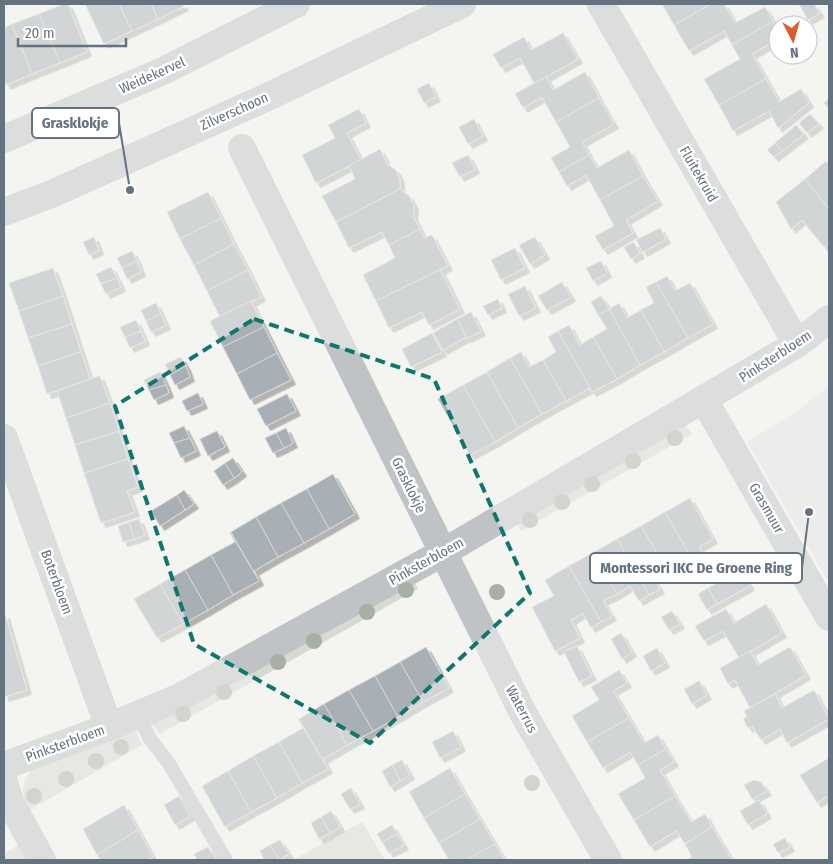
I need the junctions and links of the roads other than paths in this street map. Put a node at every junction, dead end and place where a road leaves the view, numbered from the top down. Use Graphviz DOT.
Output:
graph roads {
  1 [pos="296,4"];
  2 [pos="462,4"];
  3 [pos="601,4"];
  4 [pos="4,139"];
  5 [pos="242,148"];
  6 [pos="4,212"];
  7 [pos="829,319"];
  8 [pos="797,344"];
  9 [pos="704,400"];
  10 [pos="4,438"];
  11 [pos="442,553"];
  12 [pos="829,617"];
  13 [pos="138,715"];
  14 [pos="109,727"];
  15 [pos="4,766"];
  16 [pos="4,782"];
  17 [pos="42,860"];
  18 [pos="226,860"];
  19 [pos="608,860"];
  1 -- 4 [label="street, Weidekervel"];
  2 -- 6 [label="street, Zilverschoon"];
  3 -- 8 [label="street, Fluitekruid"];
  5 -- 11 [label="street, Grasklokje"];
  7 -- 8 [label="street, Pinksterbloem"];
  8 -- 9 [label="street, Pinksterbloem"];
  9 -- 11 [label="street, Pinksterbloem"];
  9 -- 12 [label="street, Grasmuur"];
  10 -- 14 [label="street, Boterbloem"];
  11 -- 13 [label="street, Pinksterbloem"];
  11 -- 19 [label="street, Waterrus"];
  13 -- 14 [label="street, Pinksterbloem"];
  13 -- 18 [label="lane"];
  14 -- 15 [label="street, Pinksterbloem"];
  16 -- 17 [label="street"];
}
